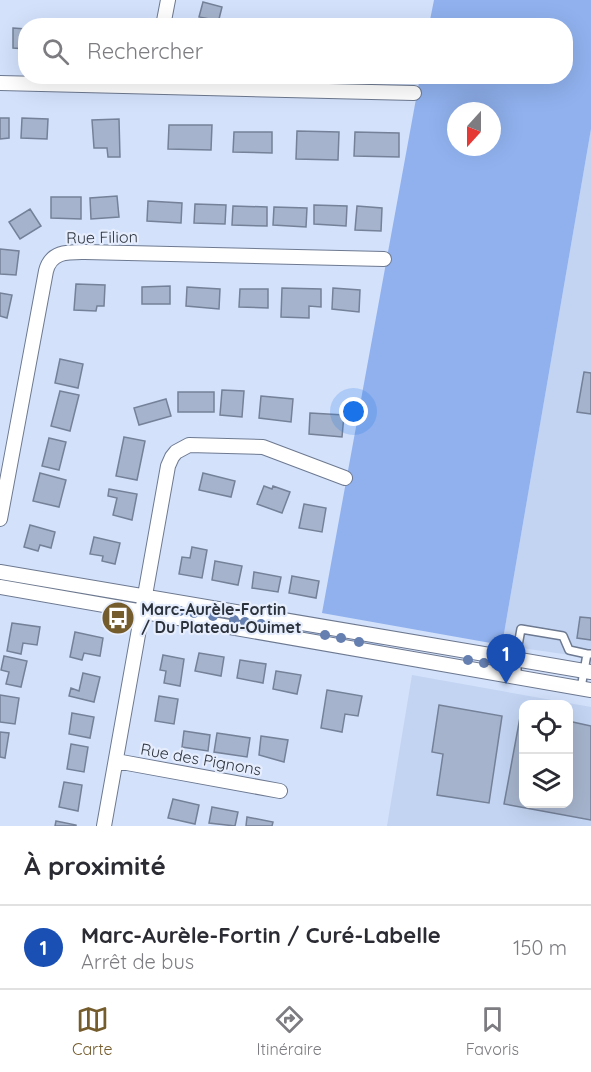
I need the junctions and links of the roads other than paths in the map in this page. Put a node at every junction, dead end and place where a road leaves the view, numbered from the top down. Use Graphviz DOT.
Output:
graph roads {
  1 [pos="168,0"];
  2 [pos="165,18"];
  3 [pos="0,82"];
  4 [pos="18,82"];
  5 [pos="201,84"];
  6 [pos="414,93"];
  7 [pos="384,259"];
  8 [pos="345,478"];
  9 [pos="0,519"];
  10 [pos="0,572"];
  11 [pos="0,587"];
  12 [pos="145,596"];
  13 [pos="142,612"];
  14 [pos="589,654"];
  15 [pos="518,659"];
  16 [pos="587,671"];
  17 [pos="517,677"];
  18 [pos="586,689"];
  19 [pos="116,760"];
  20 [pos="280,790"];
  21 [pos="105,826"];
  1 -- 2 [label="street"];
  3 -- 4 [label="street"];
  5 -- 6 [label="street"];
  7 -- 9 [label="street, Rue Filion"];
  8 -- 12 [label="street"];
  10 -- 12 [label="street"];
  11 -- 13 [label="street"];
  12 -- 13 [label="street"];
  12 -- 15 [label="street"];
  13 -- 17 [label="street"];
  13 -- 19 [label="street"];
  14 -- 15 [label="lane"];
  14 -- 16 [label="lane"];
  15 -- 16 [label="street"];
  15 -- 17 [label="lane"];
  16 -- 18 [label="lane"];
  17 -- 18 [label="street"];
  19 -- 20 [label="street, Rue des Pignons"];
  19 -- 21 [label="street"];
}
